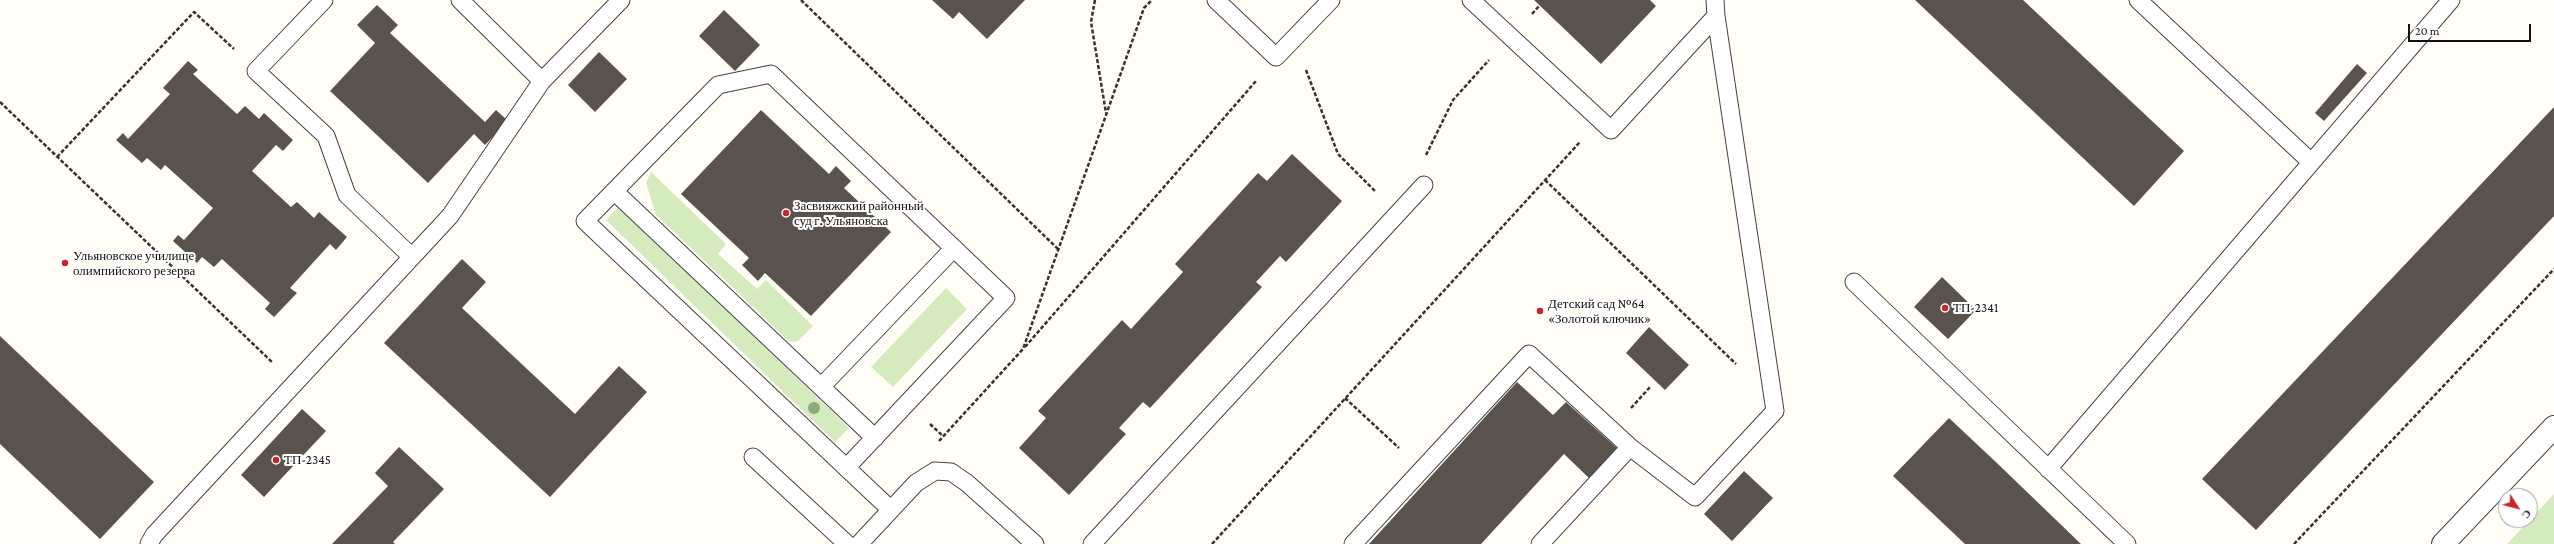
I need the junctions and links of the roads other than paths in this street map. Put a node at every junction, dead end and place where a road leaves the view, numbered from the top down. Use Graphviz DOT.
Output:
graph roads {
  1 [pos="324,0"];
  2 [pos="460,0"];
  3 [pos="621,0"];
  4 [pos="1216,0"];
  5 [pos="1331,0"];
  6 [pos="1471,0"];
  7 [pos="2138,0"];
  8 [pos="2451,0"];
  9 [pos="1716,8"];
  10 [pos="542,81"];
  11 [pos="2311,162"];
  12 [pos="1424,185"];
  13 [pos="614,191"];
  14 [pos="954,248"];
  15 [pos="412,257"];
  16 [pos="1854,282"];
  17 [pos="821,387"];
  18 [pos="2554,427"];
  19 [pos="875,438"];
  20 [pos="1630,447"];
  21 [pos="753,458"];
  22 [pos="847,468"];
  23 [pos="2048,469"];
  24 [pos="891,510"];
  25 [pos="149,544"];
  26 [pos="847,544"];
  27 [pos="859,544"];
  28 [pos="1036,544"];
  29 [pos="1092,544"];
  30 [pos="1353,544"];
  31 [pos="1540,544"];
  32 [pos="2127,544"];
  33 [pos="2443,544"];
  1 -- 15 [label="lane"];
  2 -- 10 [label="lane"];
  3 -- 10 [label="lane"];
  4 -- 5 [label="lane"];
  6 -- 9 [label="lane"];
  7 -- 11 [label="lane"];
  8 -- 11 [label="lane"];
  9 -- 20 [label="lane"];
  10 -- 15 [label="lane"];
  11 -- 23 [label="lane"];
  12 -- 29 [label="lane"];
  13 -- 14 [label="lane"];
  13 -- 17 [label="lane"];
  13 -- 22 [label="lane"];
  14 -- 17 [label="lane"];
  14 -- 19 [label="lane"];
  15 -- 25 [label="lane"];
  16 -- 23 [label="lane"];
  17 -- 19 [label="lane"];
  18 -- 33 [label="street"];
  19 -- 22 [label="lane"];
  20 -- 30 [label="lane"];
  20 -- 31 [label="lane"];
  21 -- 26 [label="lane"];
  22 -- 24 [label="lane"];
  23 -- 32 [label="lane"];
  24 -- 27 [label="lane"];
  24 -- 28 [label="lane"];
}
